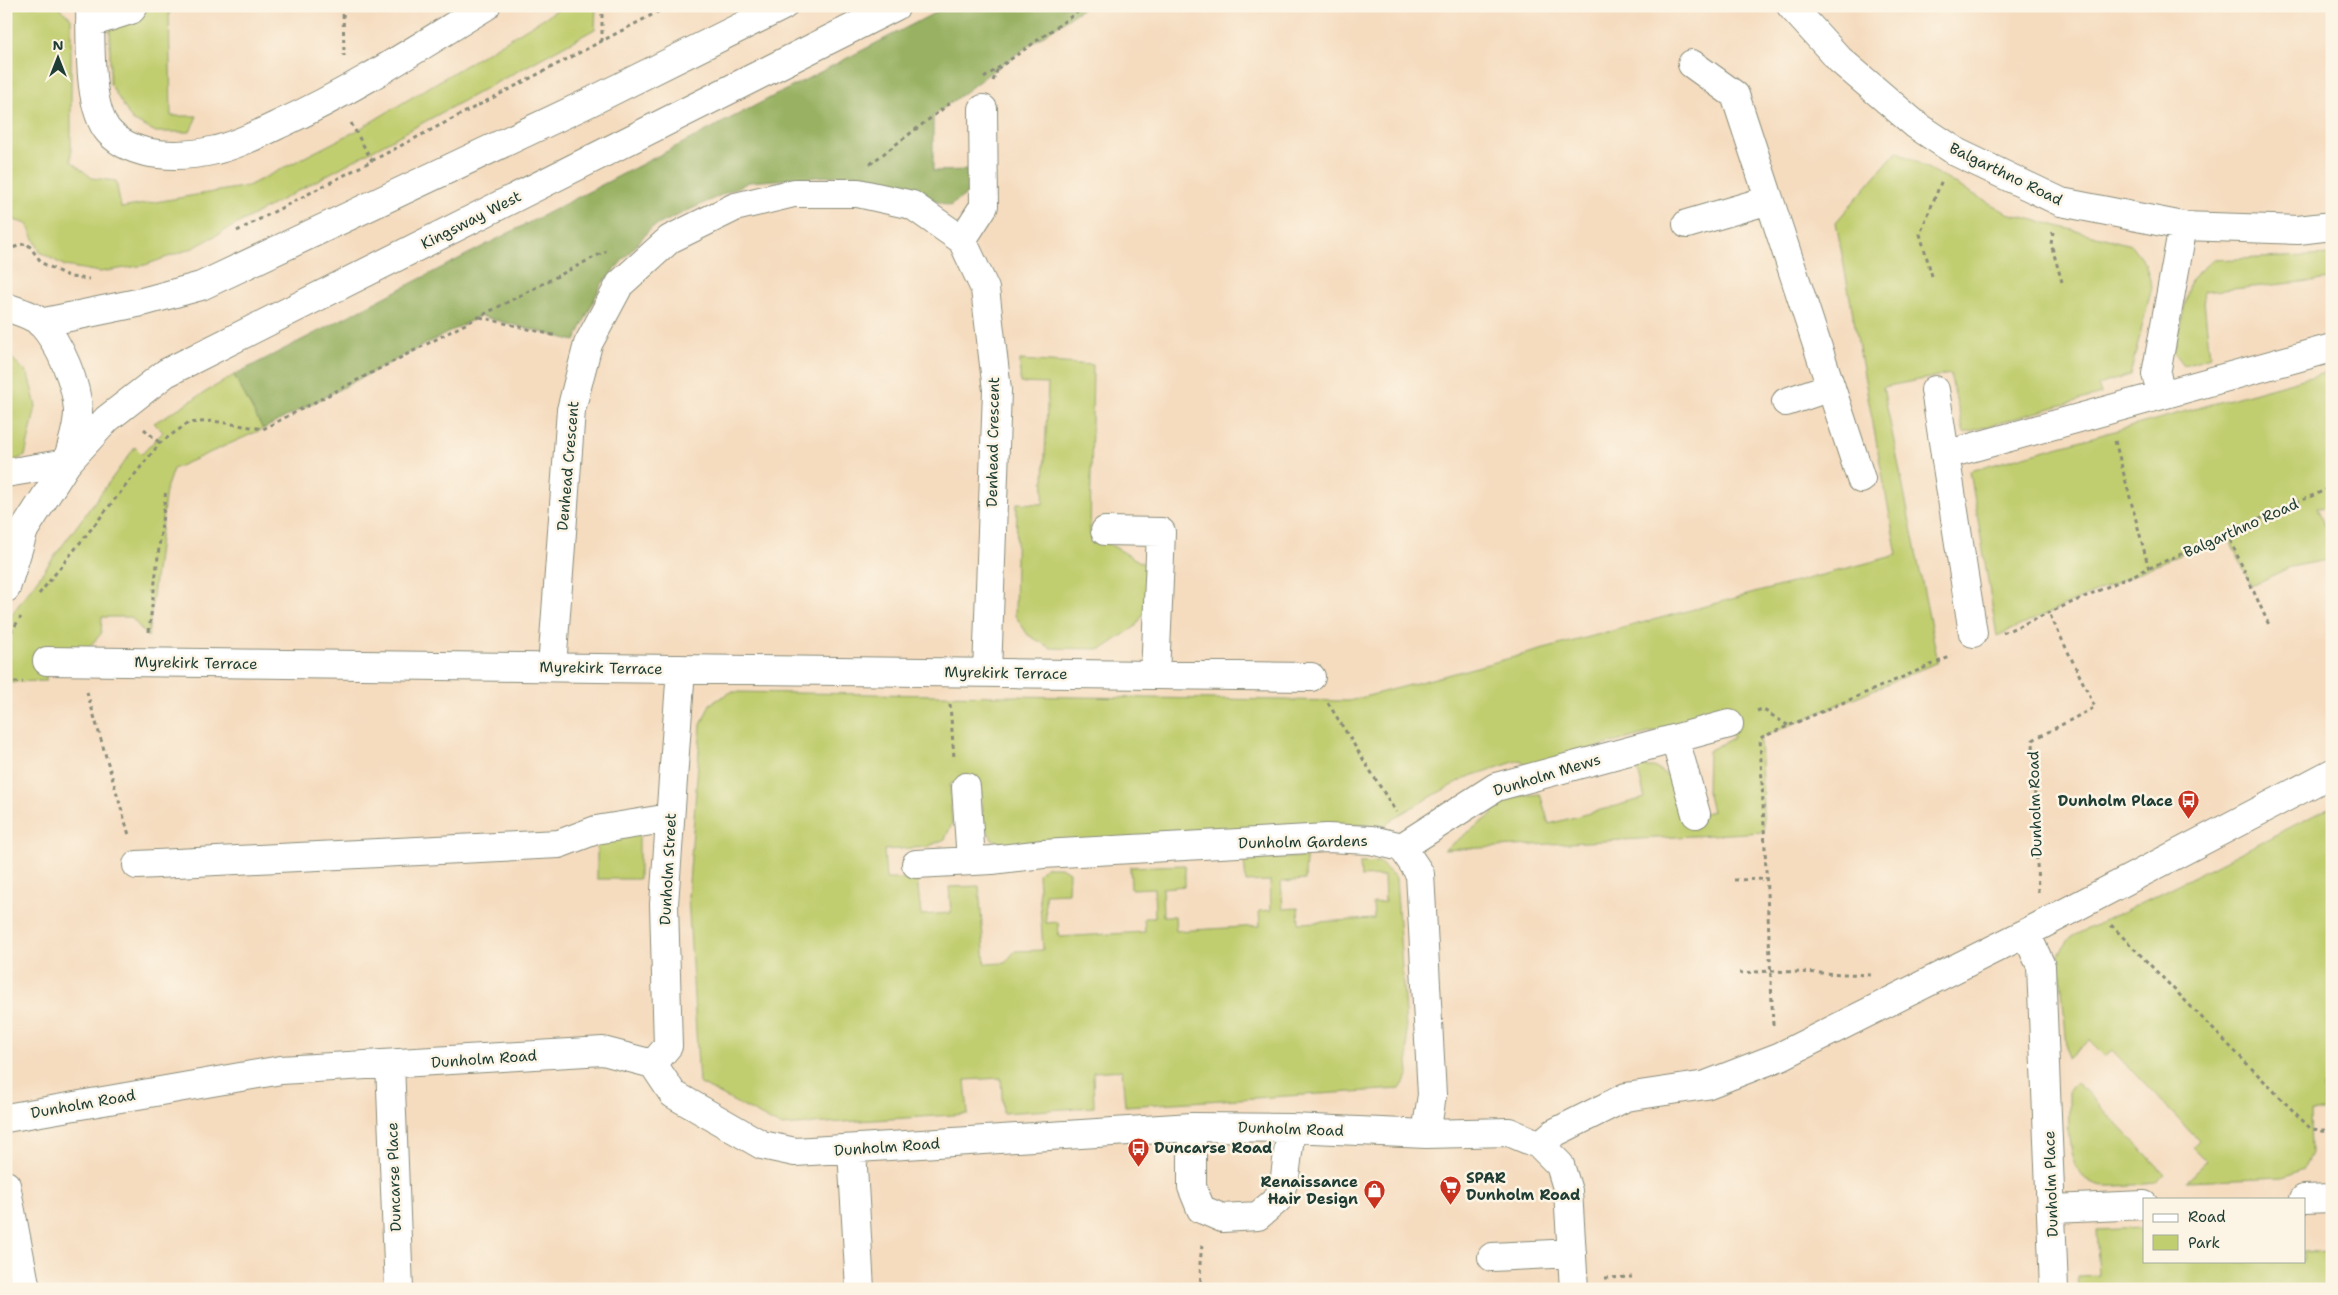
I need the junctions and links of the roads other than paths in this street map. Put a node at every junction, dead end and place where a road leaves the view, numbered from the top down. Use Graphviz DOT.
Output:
graph roads {
  1 [pos="134,6"];
  2 [pos="486,6"];
  3 [pos="783,6"];
  4 [pos="896,6"];
  5 [pos="1791,6"];
  6 [pos="90,15"];
  7 [pos="1692,64"];
  8 [pos="980,96"];
  9 [pos="1769,200"];
  10 [pos="1687,224"];
  11 [pos="2183,226"];
  12 [pos="2332,226"];
  13 [pos="962,240"];
  14 [pos="6,307"];
  15 [pos="40,323"];
  16 [pos="2332,348"];
  17 [pos="1831,387"];
  18 [pos="1935,390"];
  19 [pos="2162,395"];
  20 [pos="1786,402"];
  21 [pos="1945,455"];
  22 [pos="66,463"];
  23 [pos="6,474"];
  24 [pos="1861,479"];
  25 [pos="1105,531"];
  26 [pos="15,539"];
  27 [pos="6,588"];
  28 [pos="1985,635"];
  29 [pos="47,661"];
  30 [pos="552,667"];
  31 [pos="681,668"];
  32 [pos="987,673"];
  33 [pos="1155,675"];
  34 [pos="1311,677"];
  35 [pos="1729,724"];
  36 [pos="1675,739"];
  37 [pos="2332,773"];
  38 [pos="966,787"];
  39 [pos="1696,814"];
  40 [pos="670,818"];
  41 [pos="1402,847"];
  42 [pos="971,861"];
  43 [pos="916,864"];
  44 [pos="137,865"];
  45 [pos="2026,933"];
  46 [pos="390,1064"];
  47 [pos="653,1064"];
  48 [pos="6,1118"];
  49 [pos="1192,1127"];
  50 [pos="1291,1128"];
  51 [pos="1426,1134"];
  52 [pos="1540,1145"];
  53 [pos="852,1150"];
  54 [pos="6,1185"];
  55 [pos="2332,1198"];
  56 [pos="2306,1199"];
  57 [pos="2143,1205"];
  58 [pos="2053,1209"];
  59 [pos="1572,1253"];
  60 [pos="1492,1257"];
  61 [pos="26,1289"];
  62 [pos="399,1289"];
  63 [pos="860,1289"];
  64 [pos="1574,1289"];
  65 [pos="2054,1289"];
  1 -- 6 [label="main road"];
  2 -- 6 [label="main road"];
  3 -- 15 [label="main road"];
  4 -- 22 [label="main road, Kingsway West"];
  5 -- 11 [label="main road, Balgarthno Road"];
  7 -- 9 [label="main road"];
  8 -- 13 [label="main road"];
  9 -- 10 [label="main road"];
  9 -- 17 [label="main road"];
  11 -- 12 [label="main road, Balgarthno Road"];
  11 -- 19 [label="main road"];
  13 -- 30 [label="main road, Denhead Crescent"];
  13 -- 32 [label="main road, Denhead Crescent"];
  14 -- 15 [label="main road, Kingsway West"];
  15 -- 22 [label="main road, Kingsway West"];
  16 -- 19 [label="main road"];
  17 -- 20 [label="main road"];
  17 -- 24 [label="main road"];
  18 -- 21 [label="main road"];
  19 -- 21 [label="main road"];
  21 -- 28 [label="main road"];
  22 -- 23 [label="main road"];
  22 -- 26 [label="main road, Kingsway West"];
  25 -- 33 [label="main road"];
  26 -- 27 [label="main road, Kingsway West"];
  29 -- 30 [label="main road, Myrekirk Terrace"];
  30 -- 31 [label="main road, Myrekirk Terrace"];
  31 -- 32 [label="main road, Myrekirk Terrace"];
  31 -- 40 [label="main road, Dunholm Street"];
  32 -- 33 [label="main road, Myrekirk Terrace"];
  33 -- 34 [label="main road, Myrekirk Terrace"];
  35 -- 36 [label="main road, Dunholm Mews"];
  36 -- 39 [label="main road"];
  36 -- 41 [label="main road, Dunholm Mews"];
  37 -- 45 [label="main road"];
  38 -- 42 [label="main road"];
  40 -- 44 [label="main road"];
  40 -- 47 [label="main road, Dunholm Street"];
  41 -- 42 [label="main road, Dunholm Gardens"];
  41 -- 51 [label="main road"];
  42 -- 43 [label="main road, Dunholm Gardens"];
  45 -- 52 [label="main road"];
  45 -- 58 [label="main road, Dunholm Place"];
  46 -- 47 [label="main road, Dunholm Road"];
  46 -- 48 [label="main road, Dunholm Road"];
  46 -- 62 [label="main road, Duncarse Place"];
  47 -- 53 [label="main road, Dunholm Road"];
  49 -- 50 [label="main road, Dunholm Road"];
  49 -- 50 [label="main road"];
  49 -- 53 [label="main road, Dunholm Road"];
  50 -- 51 [label="main road, Dunholm Road"];
  51 -- 52 [label="main road, Dunholm Road"];
  52 -- 59 [label="main road"];
  53 -- 63 [label="main road"];
  54 -- 61 [label="main road"];
  55 -- 56 [label="main road"];
  57 -- 58 [label="main road"];
  58 -- 65 [label="main road, Dunholm Place"];
  59 -- 60 [label="main road"];
  59 -- 64 [label="main road"];
}
